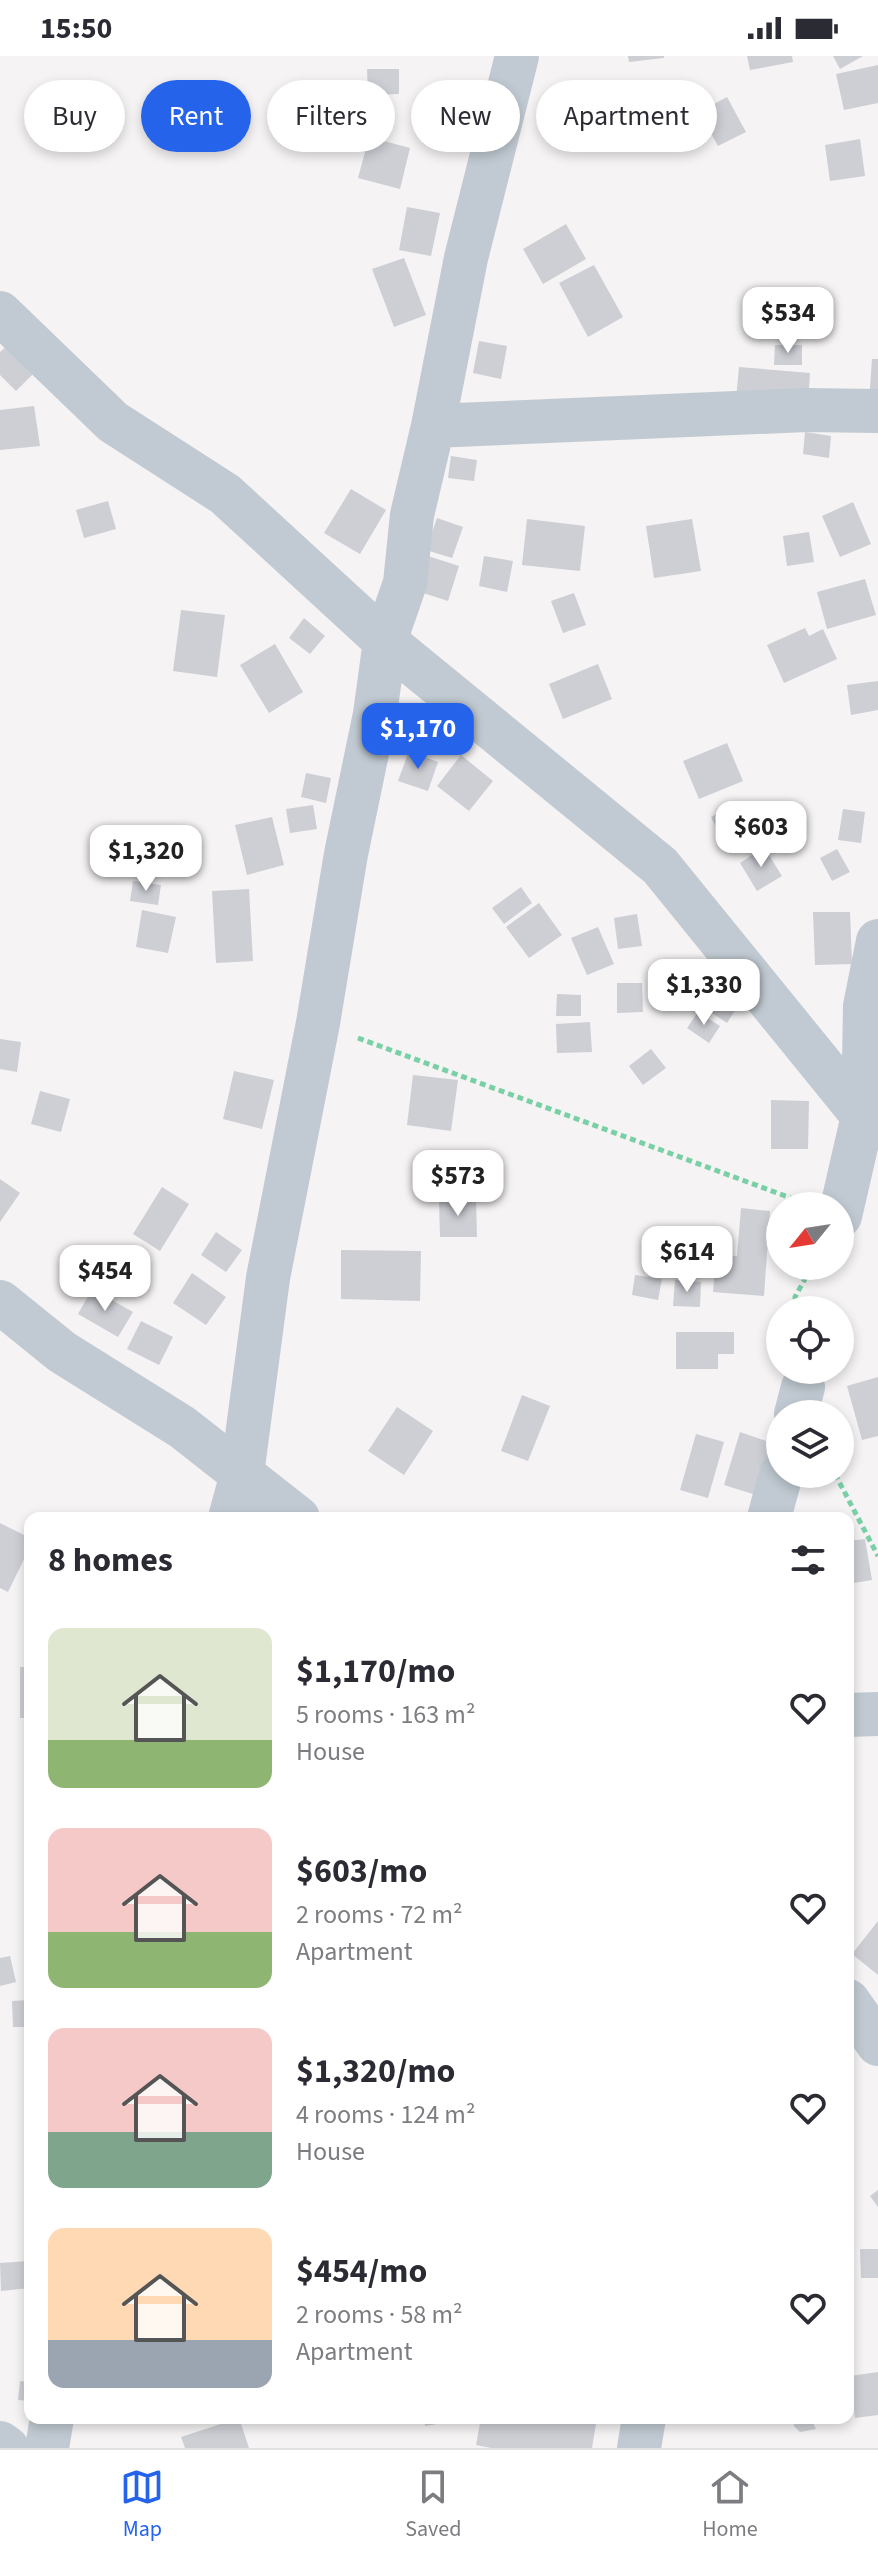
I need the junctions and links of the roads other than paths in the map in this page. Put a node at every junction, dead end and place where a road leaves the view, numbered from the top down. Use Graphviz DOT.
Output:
graph roads {
  1 [pos="517,56"];
  2 [pos="0,313"];
  3 [pos="878,411"];
  4 [pos="433,426"];
  5 [pos="385,641"];
  6 [pos="878,941"];
  7 [pos="873,1120"];
  8 [pos="848,1192"];
  9 [pos="0,1302"];
  10 [pos="242,1474"];
  11 [pos="777,1488"];
  12 [pos="232,1512"];
  13 [pos="290,1512"];
  14 [pos="771,1512"];
  15 [pos="878,1714"];
  16 [pos="854,1715"];
  17 [pos="854,2010"];
  18 [pos="878,2044"];
  19 [pos="51,2424"];
  20 [pos="643,2424"];
  21 [pos="0,2443"];
  22 [pos="7,2448"];
  23 [pos="47,2448"];
  24 [pos="639,2448"];
  1 -- 4 [label="street"];
  2 -- 5 [label="street"];
  3 -- 4 [label="street"];
  4 -- 5 [label="street"];
  5 -- 7 [label="street"];
  5 -- 10 [label="street"];
  6 -- 7 [label="street"];
  7 -- 8 [label="street"];
  9 -- 10 [label="street"];
  10 -- 12 [label="street"];
  10 -- 13 [label="street"];
  11 -- 14 [label="street"];
  15 -- 16 [label="street"];
  17 -- 18 [label="street"];
  19 -- 23 [label="street"];
  20 -- 24 [label="street"];
  21 -- 22 [label="street"];
}
